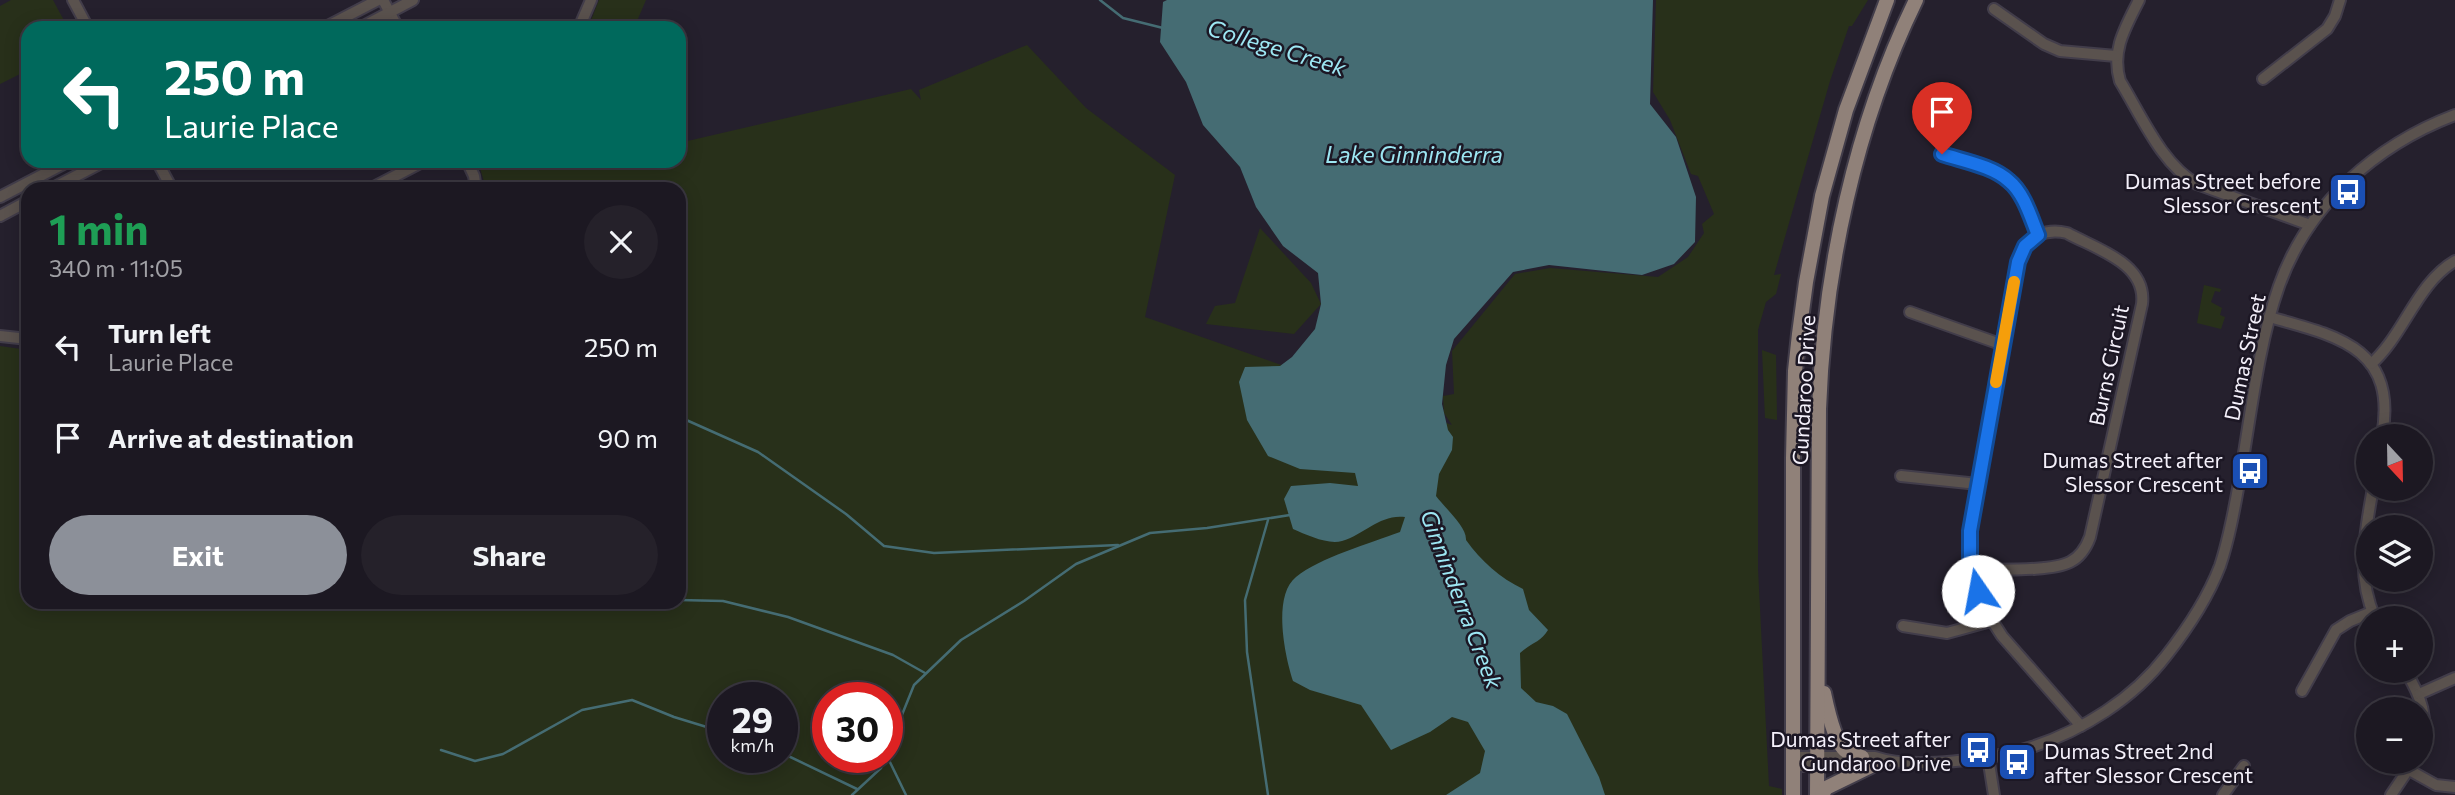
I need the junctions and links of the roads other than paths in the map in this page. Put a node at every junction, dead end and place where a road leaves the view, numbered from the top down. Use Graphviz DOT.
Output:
graph roads {
  1 [pos="88,0"];
  2 [pos="381,0"];
  3 [pos="413,0"];
  4 [pos="591,0"];
  5 [pos="1887,0"];
  6 [pos="1916,0"];
  7 [pos="2138,0"];
  8 [pos="2340,0"];
  9 [pos="75,3"];
  10 [pos="1994,9"];
  11 [pos="390,12"];
  12 [pos="84,21"];
  13 [pos="338,21"];
  14 [pos="373,21"];
  15 [pos="394,21"];
  16 [pos="582,21"];
  17 [pos="2116,56"];
  18 [pos="2263,79"];
  19 [pos="2455,115"];
  20 [pos="1942,154"];
  21 [pos="56,168"];
  22 [pos="92,168"];
  23 [pos="410,168"];
  24 [pos="29,182"];
  25 [pos="64,182"];
  26 [pos="384,182"];
  27 [pos="21,186"];
  28 [pos="0,197"];
  29 [pos="21,205"];
  30 [pos="0,216"];
  31 [pos="2310,225"];
  32 [pos="2038,235"];
  33 [pos="2455,261"];
  34 [pos="1910,312"];
  35 [pos="2269,317"];
  36 [pos="0,336"];
  37 [pos="21,338"];
  38 [pos="2003,345"];
  39 [pos="2371,364"];
  40 [pos="2384,424"];
  41 [pos="1901,475"];
  42 [pos="1978,484"];
  43 [pos="2371,501"];
  44 [pos="1972,570"];
  45 [pos="2370,606"];
  46 [pos="2356,619"];
  47 [pos="1992,621"];
  48 [pos="1903,626"];
  49 [pos="1819,668"];
  50 [pos="2455,678"];
  51 [pos="2413,683"];
  52 [pos="2301,691"];
  53 [pos="2419,694"];
  54 [pos="2420,697"];
  55 [pos="2081,726"];
  56 [pos="1987,757"];
  57 [pos="1817,761"];
  58 [pos="1866,761"];
  59 [pos="1793,762"];
  60 [pos="2244,766"];
  61 [pos="2406,774"];
  62 [pos="2422,774"];
  63 [pos="2455,787"];
  64 [pos="1793,795"];
  65 [pos="1819,795"];
  66 [pos="1994,795"];
  67 [pos="2223,795"];
  68 [pos="2391,795"];
  1 -- 9 [label="street"];
  2 -- 11 [label="street"];
  2 -- 13 [label="street"];
  3 -- 11 [label="street"];
  4 -- 16 [label="street"];
  5 -- 59 [label="main road, Gundaroo Drive"];
  6 -- 49 [label="main road, Gundaroo Drive"];
  7 -- 17 [label="street"];
  8 -- 18 [label="street"];
  9 -- 12 [label="street"];
  10 -- 17 [label="street"];
  11 -- 14 [label="street"];
  11 -- 15 [label="street"];
  17 -- 31 [label="street"];
  19 -- 31 [label="street, Dumas Street"];
  20 -- 32 [label="street"];
  21 -- 24 [label="street"];
  22 -- 25 [label="street"];
  23 -- 26 [label="street"];
  27 -- 28 [label="street"];
  29 -- 30 [label="street"];
  31 -- 35 [label="street, Dumas Street"];
  32 -- 38 [label="street"];
  32 -- 44 [label="street, Burns Circuit"];
  33 -- 39 [label="street"];
  34 -- 38 [label="street"];
  35 -- 39 [label="street"];
  35 -- 55 [label="street, Dumas Street"];
  36 -- 37 [label="street"];
  38 -- 42 [label="street"];
  39 -- 40 [label="street"];
  41 -- 42 [label="street"];
  42 -- 44 [label="street"];
  43 -- 45 [label="street"];
  44 -- 47 [label="street"];
  46 -- 52 [label="street"];
  47 -- 48 [label="street"];
  47 -- 55 [label="street"];
  49 -- 57 [label="main road, Gundaroo Drive"];
  49 -- 58 [label="main road"];
  50 -- 53 [label="street"];
  51 -- 53 [label="street"];
  53 -- 54 [label="street"];
  55 -- 56 [label="street, Dumas Street"];
  56 -- 58 [label="street, Dumas Street"];
  56 -- 66 [label="street"];
  57 -- 58 [label="street, Dumas Street"];
  57 -- 59 [label="street, Dumas Street"];
  57 -- 65 [label="main road, Gundaroo Drive"];
  58 -- 65 [label="main road"];
  59 -- 64 [label="main road, Gundaroo Drive"];
  60 -- 67 [label="street"];
  61 -- 68 [label="street"];
  62 -- 63 [label="street"];
}
